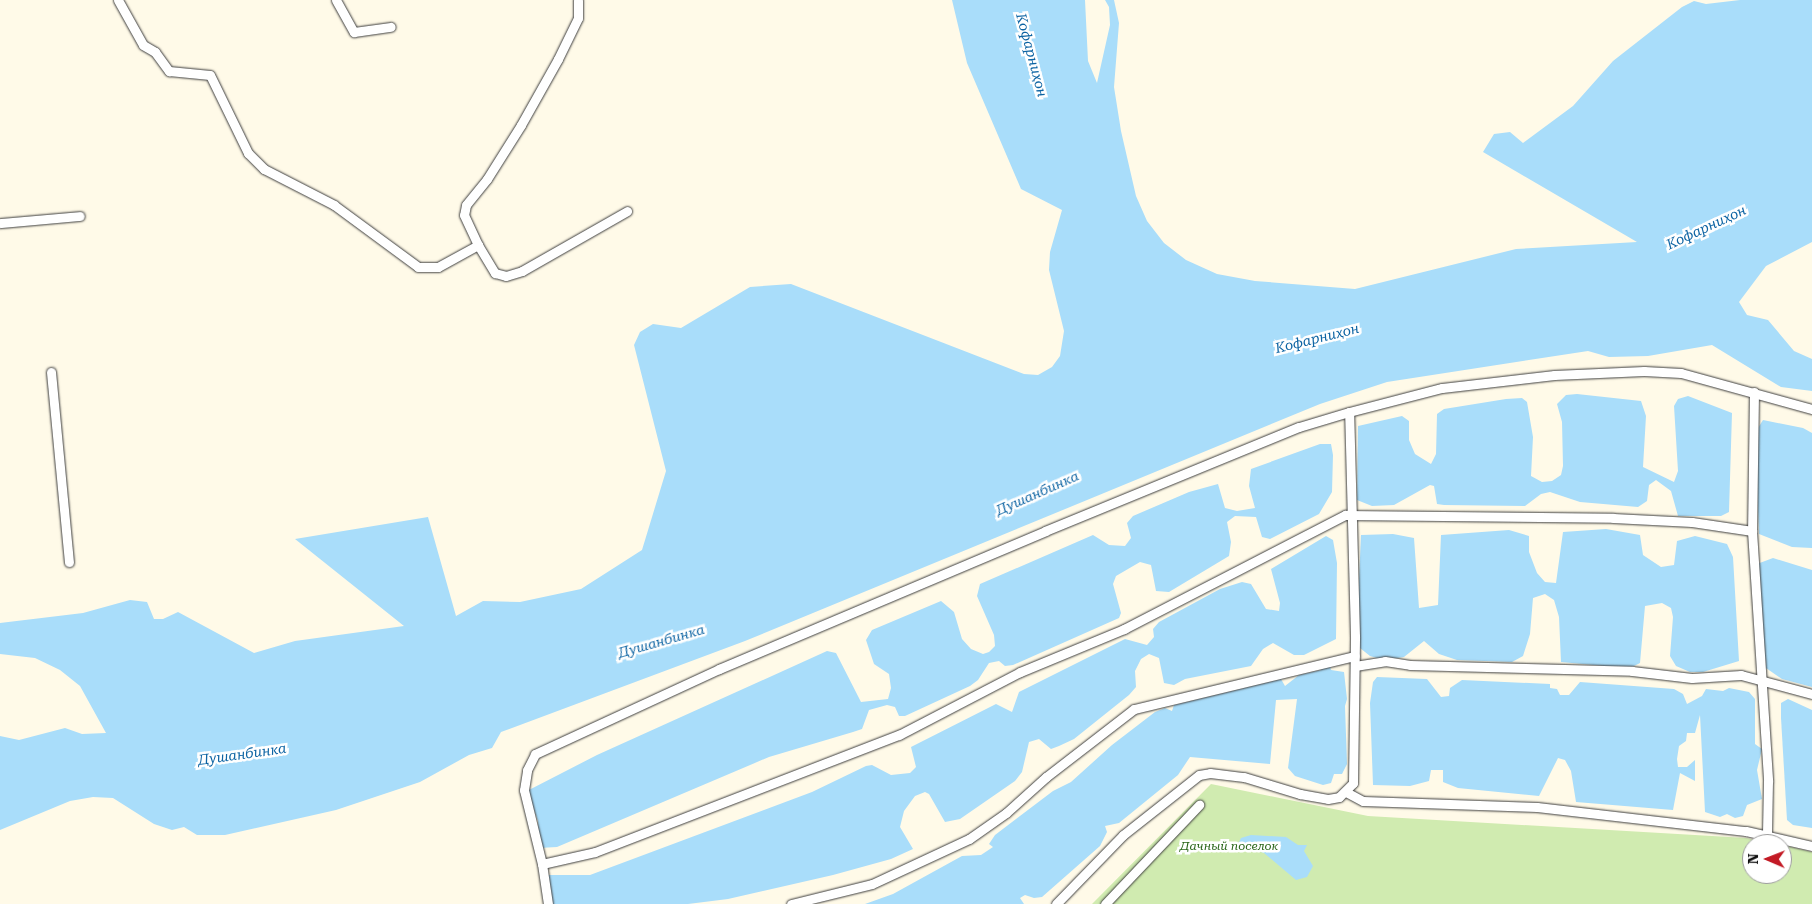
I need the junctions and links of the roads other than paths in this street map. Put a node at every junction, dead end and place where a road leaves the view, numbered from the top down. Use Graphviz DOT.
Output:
graph roads {
  1 [pos="118,0"];
  2 [pos="336,0"];
  3 [pos="578,0"];
  4 [pos="391,27"];
  5 [pos="627,211"];
  6 [pos="80,216"];
  7 [pos="0,223"];
  8 [pos="478,245"];
  9 [pos="51,372"];
  10 [pos="1754,392"];
  11 [pos="1812,409"];
  12 [pos="1349,412"];
  13 [pos="1352,514"];
  14 [pos="1752,531"];
  15 [pos="69,562"];
  16 [pos="1355,656"];
  17 [pos="1354,666"];
  18 [pos="1762,680"];
  19 [pos="1812,694"];
  20 [pos="1346,792"];
  21 [pos="1199,804"];
  22 [pos="1767,833"];
  23 [pos="1812,846"];
  24 [pos="542,864"];
  25 [pos="548,904"];
  26 [pos="791,904"];
  27 [pos="1056,904"];
  28 [pos="1105,904"];
  1 -- 8 [label="street"];
  2 -- 4 [label="street"];
  3 -- 8 [label="street"];
  5 -- 8 [label="street"];
  6 -- 7 [label="street"];
  9 -- 15 [label="street"];
  10 -- 11 [label="street"];
  10 -- 12 [label="street"];
  10 -- 14 [label="street"];
  12 -- 13 [label="street"];
  12 -- 24 [label="street"];
  13 -- 14 [label="street"];
  13 -- 16 [label="street"];
  13 -- 24 [label="street"];
  14 -- 18 [label="street"];
  16 -- 17 [label="street"];
  16 -- 26 [label="street"];
  17 -- 18 [label="street"];
  17 -- 20 [label="street"];
  18 -- 19 [label="street"];
  18 -- 22 [label="street"];
  20 -- 22 [label="street"];
  20 -- 27 [label="street"];
  21 -- 28 [label="street"];
  22 -- 23 [label="street"];
  24 -- 25 [label="street"];
}
